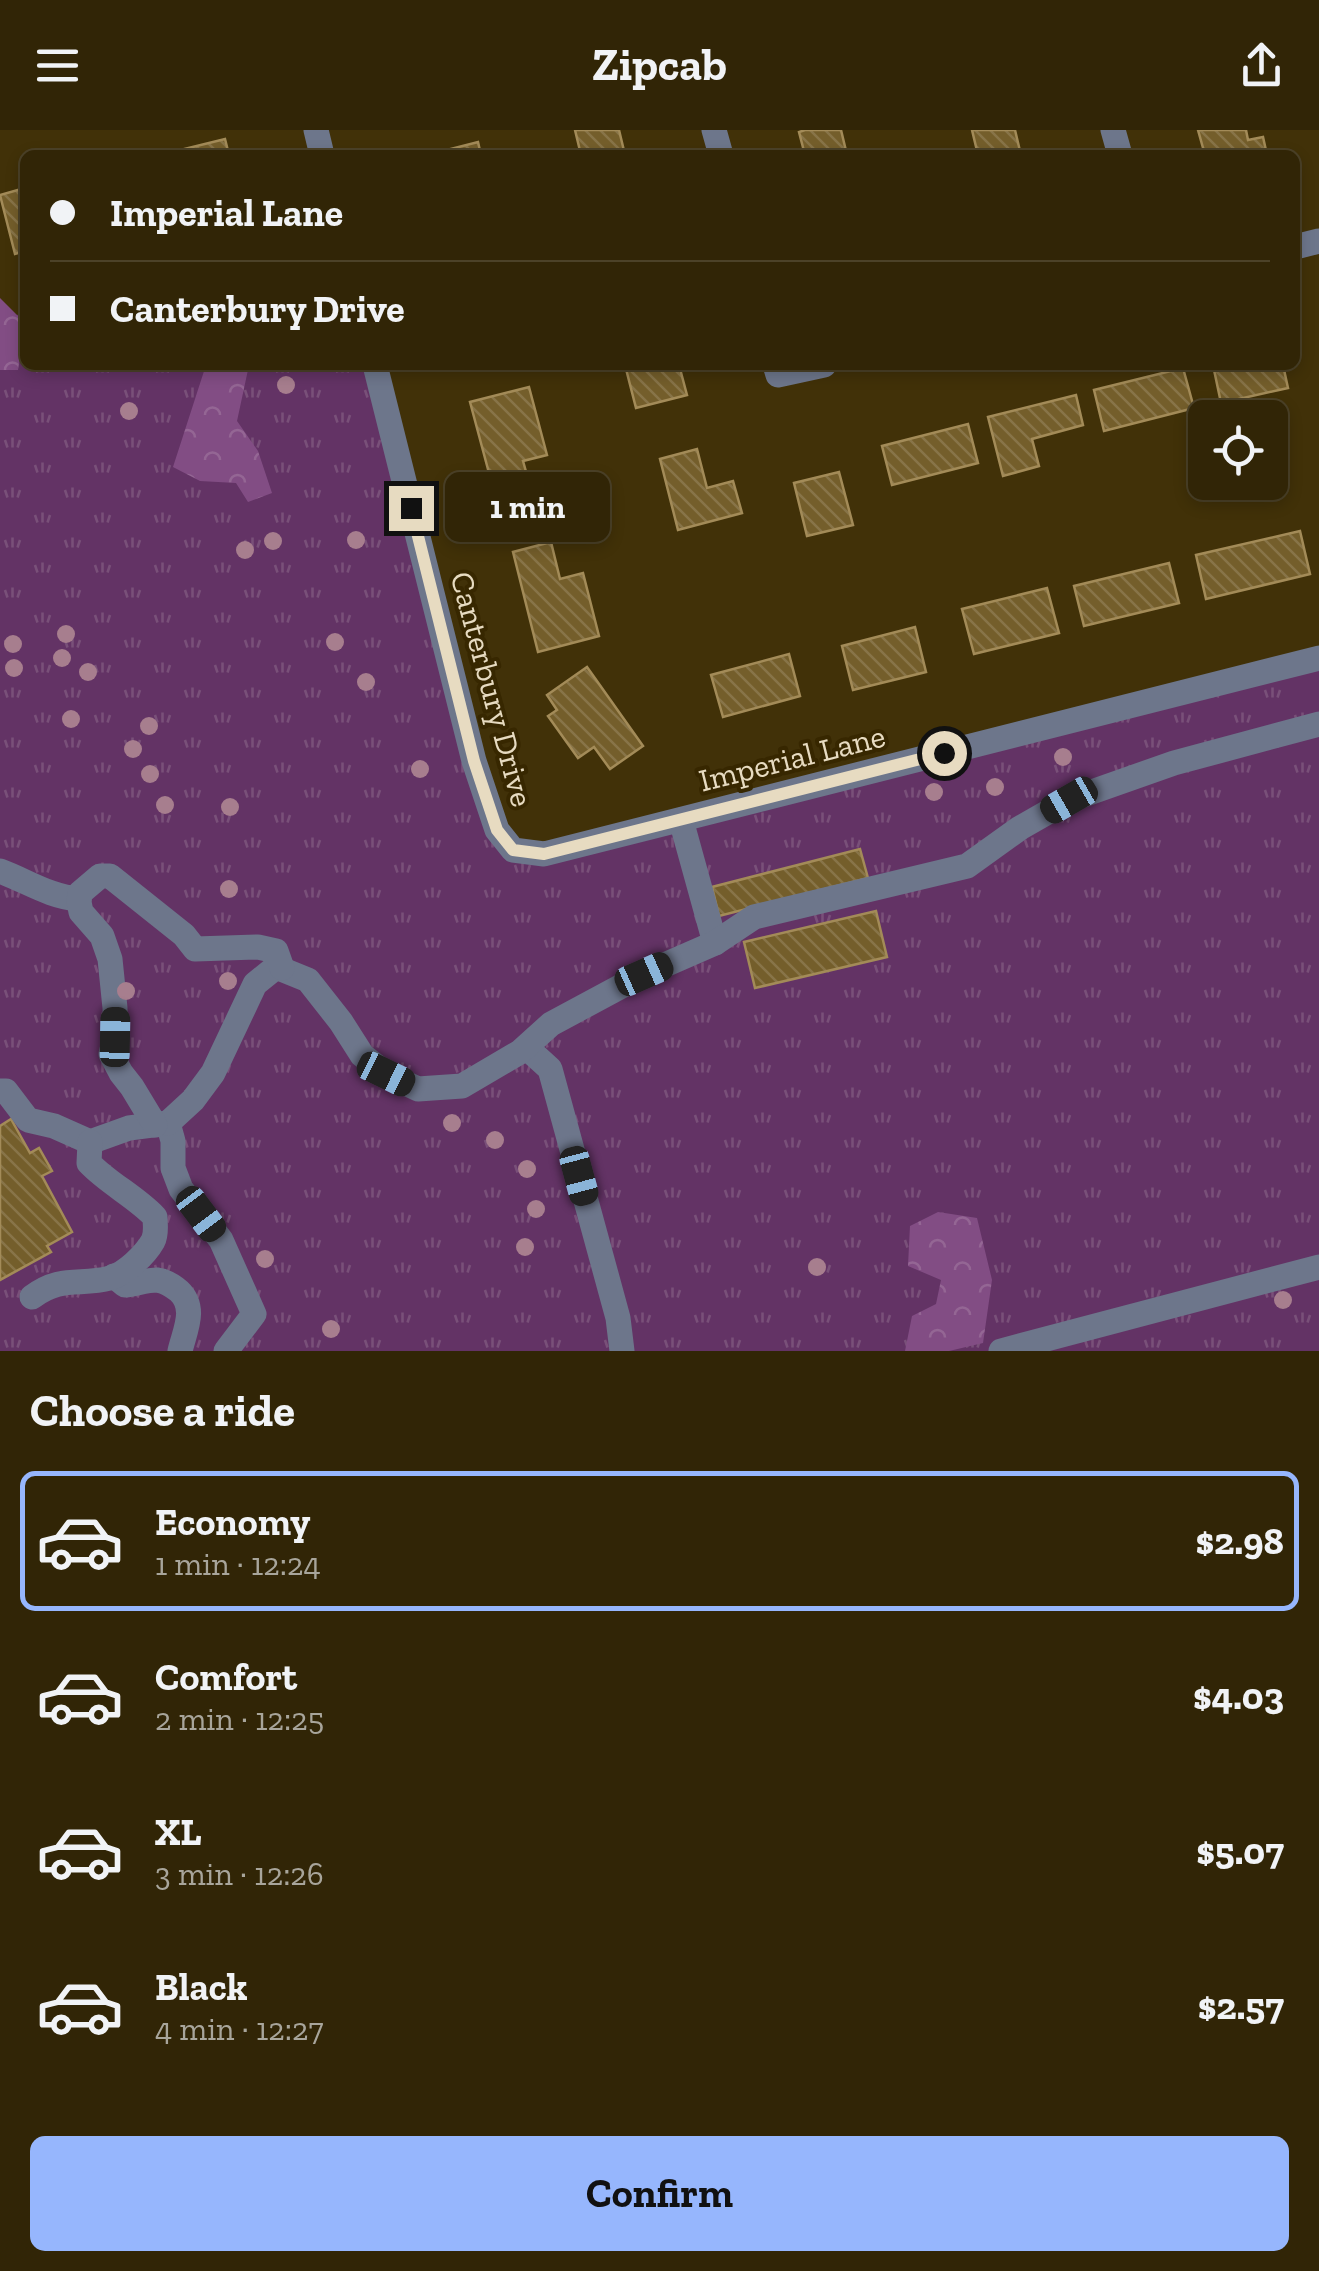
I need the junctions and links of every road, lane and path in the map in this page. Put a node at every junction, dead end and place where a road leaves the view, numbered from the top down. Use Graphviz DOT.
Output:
graph roads {
  1 [pos="376,370"];
  2 [pos="1319,658"];
  3 [pos="1319,724"];
  4 [pos="681,820"];
  5 [pos="513,850"];
  6 [pos="0,870"];
  7 [pos="80,899"];
  8 [pos="715,944"];
  9 [pos="282,968"];
  10 [pos="527,1048"];
  11 [pos="0,1091"];
  12 [pos="161,1124"];
  13 [pos="90,1142"];
  14 [pos="1319,1267"];
  15 [pos="114,1276"];
  16 [pos="32,1297"];
  17 [pos="180,1351"];
  18 [pos="226,1351"];
  19 [pos="622,1351"];
  20 [pos="1001,1351"];
  1 -- 5 [label="street, Canterbury Drive"];
  2 -- 4 [label="street, Imperial Lane"];
  3 -- 8 [label="street"];
  4 -- 5 [label="street, Imperial Lane"];
  4 -- 8 [label="street"];
  6 -- 7 [label="street"];
  7 -- 9 [label="street"];
  7 -- 12 [label="street"];
  8 -- 10 [label="street"];
  9 -- 10 [label="street"];
  9 -- 12 [label="street"];
  10 -- 19 [label="street"];
  11 -- 13 [label="street"];
  12 -- 13 [label="street"];
  12 -- 18 [label="street"];
  13 -- 15 [label="street"];
  14 -- 20 [label="street"];
  15 -- 16 [label="street"];
  15 -- 17 [label="street"];
}
